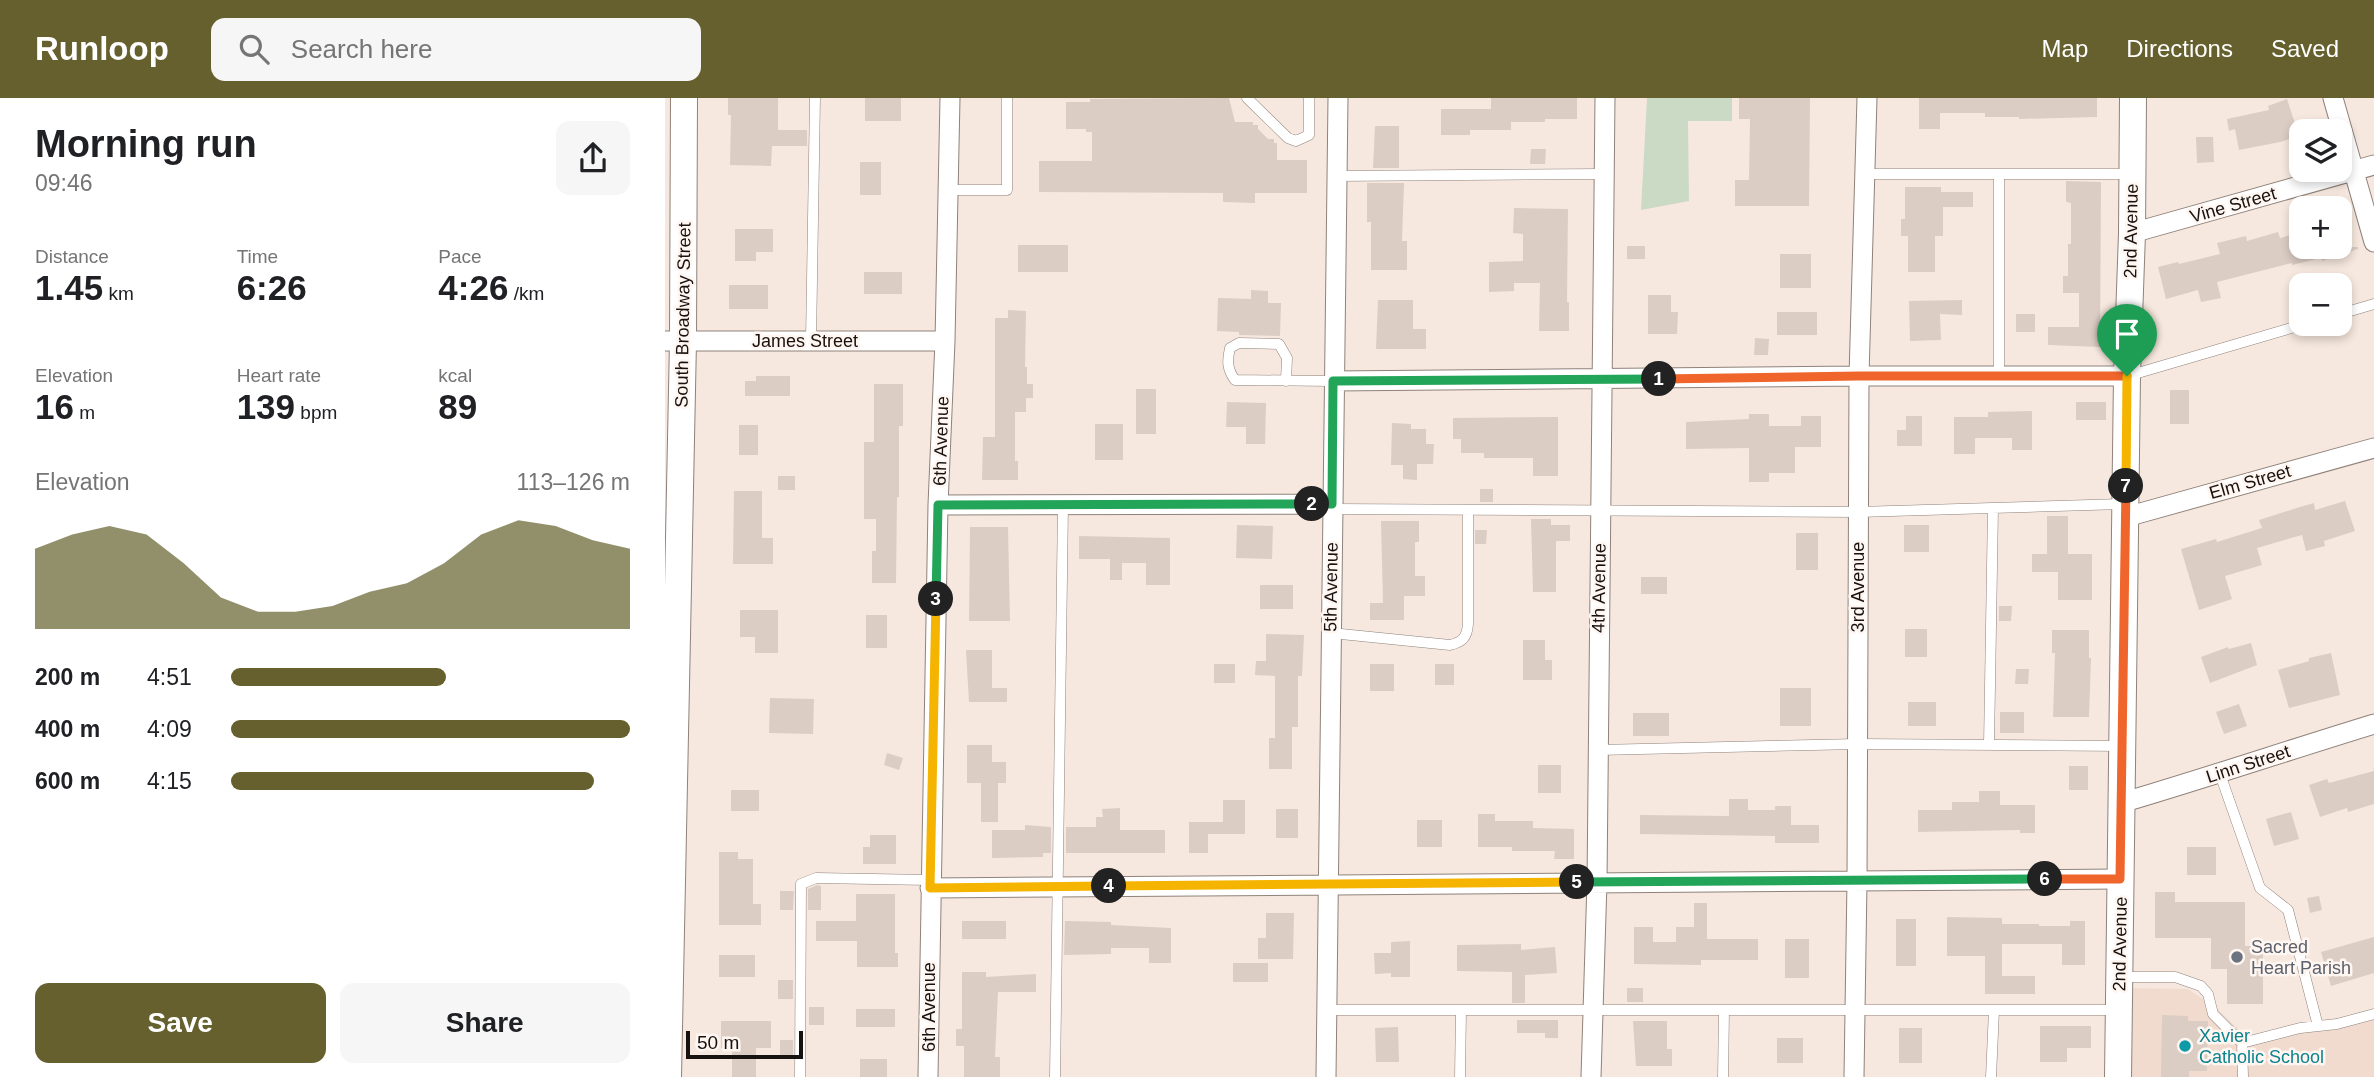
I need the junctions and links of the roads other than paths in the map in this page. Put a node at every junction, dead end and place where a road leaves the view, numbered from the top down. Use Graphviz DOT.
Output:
graph roads {
  1 [pos="684,98"];
  2 [pos="815,98"];
  3 [pos="950,98"];
  4 [pos="1007,98"];
  5 [pos="1247,98"];
  6 [pos="1308,98"];
  7 [pos="1338,98"];
  8 [pos="1605,98"];
  9 [pos="1867,98"];
  10 [pos="2133,98"];
  11 [pos="2333,98"];
  12 [pos="2374,166"];
  13 [pos="2354,172"];
  14 [pos="1604,174"];
  15 [pos="1864,174"];
  16 [pos="1999,174"];
  17 [pos="2132,174"];
  18 [pos="1336,176"];
  19 [pos="948,190"];
  20 [pos="2132,233"];
  21 [pos="2374,242"];
  22 [pos="2374,304"];
  23 [pos="2352,310"];
  24 [pos="2289,329"];
  25 [pos="674,341"];
  26 [pos="811,341"];
  27 [pos="945,341"];
  28 [pos="1859,376"];
  29 [pos="1999,376"];
  30 [pos="2127,376"];
  31 [pos="1601,380"];
  32 [pos="1286,381"];
  33 [pos="1333,381"];
  34 [pos="2374,448"];
  35 [pos="938,505"];
  36 [pos="1063,505"];
  37 [pos="1332,507"];
  38 [pos="1993,508"];
  39 [pos="1468,510"];
  40 [pos="1600,510"];
  41 [pos="2126,510"];
  42 [pos="1858,512"];
  43 [pos="1330,633"];
  44 [pos="2374,724"];
  45 [pos="1858,744"];
  46 [pos="671,745"];
  47 [pos="1989,745"];
  48 [pos="2122,746"];
  49 [pos="1598,750"];
  50 [pos="2220,774"];
  51 [pos="2121,803"];
  52 [pos="2120,879"];
  53 [pos="1857,881"];
  54 [pos="1597,882"];
  55 [pos="930,884"];
  56 [pos="1328,884"];
  57 [pos="1056,886"];
  58 [pos="2120,977"];
  59 [pos="1327,1010"];
  60 [pos="1461,1010"];
  61 [pos="1994,1010"];
  62 [pos="2119,1010"];
  63 [pos="1593,1011"];
  64 [pos="1724,1011"];
  65 [pos="1855,1011"];
  66 [pos="2374,1014"];
  67 [pos="2318,1026"];
  68 [pos="2242,1043"];
  69 [pos="668,1077"];
  70 [pos="800,1077"];
  71 [pos="928,1077"];
  72 [pos="1055,1077"];
  73 [pos="1326,1077"];
  74 [pos="1460,1077"];
  75 [pos="1591,1077"];
  76 [pos="1723,1077"];
  77 [pos="1854,1077"];
  78 [pos="1991,1077"];
  79 [pos="2119,1077"];
  80 [pos="2243,1077"];
  1 -- 25 [label="street, South Broadway Street"];
  2 -- 26 [label="lane"];
  3 -- 19 [label="street, 6th Avenue"];
  4 -- 19 [label="lane"];
  5 -- 6 [label="lane"];
  7 -- 18 [label="street, 5th Avenue"];
  8 -- 14 [label="street, 4th Avenue"];
  9 -- 15 [label="street, 3rd Avenue"];
  10 -- 17 [label="street, 2nd Avenue"];
  11 -- 13 [label="street"];
  12 -- 13 [label="street, Vine Street"];
  13 -- 20 [label="street, Vine Street"];
  13 -- 21 [label="street"];
  14 -- 18 [label="lane"];
  14 -- 31 [label="street, 4th Avenue"];
  15 -- 16 [label="lane"];
  15 -- 28 [label="street, 3rd Avenue"];
  16 -- 17 [label="lane"];
  16 -- 29 [label="lane"];
  17 -- 20 [label="street, 2nd Avenue"];
  18 -- 33 [label="street, 5th Avenue"];
  19 -- 27 [label="street, 6th Avenue"];
  20 -- 30 [label="street, 2nd Avenue"];
  22 -- 23 [label="lane"];
  24 -- 30 [label="lane"];
  25 -- 26 [label="street, James Street"];
  25 -- 46 [label="street, South Broadway Street"];
  26 -- 27 [label="street, James Street"];
  27 -- 35 [label="street, 6th Avenue"];
  28 -- 29 [label="street"];
  28 -- 31 [label="street"];
  28 -- 42 [label="street, 3rd Avenue"];
  29 -- 30 [label="street"];
  30 -- 41 [label="street, 2nd Avenue"];
  31 -- 33 [label="street"];
  31 -- 40 [label="street, 4th Avenue"];
  32 -- 32 [label="lane"];
  32 -- 33 [label="lane"];
  33 -- 37 [label="street, 5th Avenue"];
  34 -- 41 [label="street, Elm Street"];
  35 -- 36 [label="street"];
  35 -- 55 [label="street, 6th Avenue"];
  36 -- 37 [label="street"];
  36 -- 57 [label="lane"];
  37 -- 39 [label="lane"];
  37 -- 43 [label="street, 5th Avenue"];
  38 -- 41 [label="lane"];
  38 -- 42 [label="lane"];
  38 -- 47 [label="lane"];
  39 -- 40 [label="lane"];
  39 -- 43 [label="lane"];
  40 -- 42 [label="lane"];
  40 -- 49 [label="street, 4th Avenue"];
  41 -- 48 [label="street, 2nd Avenue"];
  42 -- 45 [label="street, 3rd Avenue"];
  43 -- 56 [label="street, 5th Avenue"];
  44 -- 50 [label="street, Linn Street"];
  45 -- 47 [label="lane"];
  45 -- 49 [label="lane"];
  45 -- 53 [label="street, 3rd Avenue"];
  46 -- 69 [label="street, South Broadway Street"];
  47 -- 48 [label="lane"];
  48 -- 51 [label="street, 2nd Avenue"];
  49 -- 54 [label="street, 4th Avenue"];
  50 -- 51 [label="street, Linn Street"];
  50 -- 67 [label="lane"];
  51 -- 52 [label="street, 2nd Avenue"];
  52 -- 53 [label="street"];
  52 -- 58 [label="street, 2nd Avenue"];
  53 -- 54 [label="street"];
  53 -- 65 [label="street, 3rd Avenue"];
  54 -- 56 [label="street"];
  54 -- 63 [label="street, 4th Avenue"];
  55 -- 57 [label="street"];
  55 -- 70 [label="lane"];
  55 -- 71 [label="street, 6th Avenue"];
  56 -- 57 [label="street"];
  56 -- 59 [label="street, 5th Avenue"];
  57 -- 72 [label="lane"];
  58 -- 62 [label="street, 2nd Avenue"];
  58 -- 68 [label="lane"];
  59 -- 60 [label="lane"];
  59 -- 73 [label="street, 5th Avenue"];
  60 -- 63 [label="lane"];
  60 -- 74 [label="lane"];
  61 -- 62 [label="lane"];
  61 -- 65 [label="lane"];
  61 -- 78 [label="lane"];
  62 -- 79 [label="street, 2nd Avenue"];
  63 -- 64 [label="lane"];
  63 -- 75 [label="street, 4th Avenue"];
  64 -- 65 [label="lane"];
  64 -- 76 [label="lane"];
  65 -- 77 [label="street, 3rd Avenue"];
  66 -- 67 [label="lane"];
  67 -- 68 [label="lane"];
  68 -- 80 [label="lane"];
}
